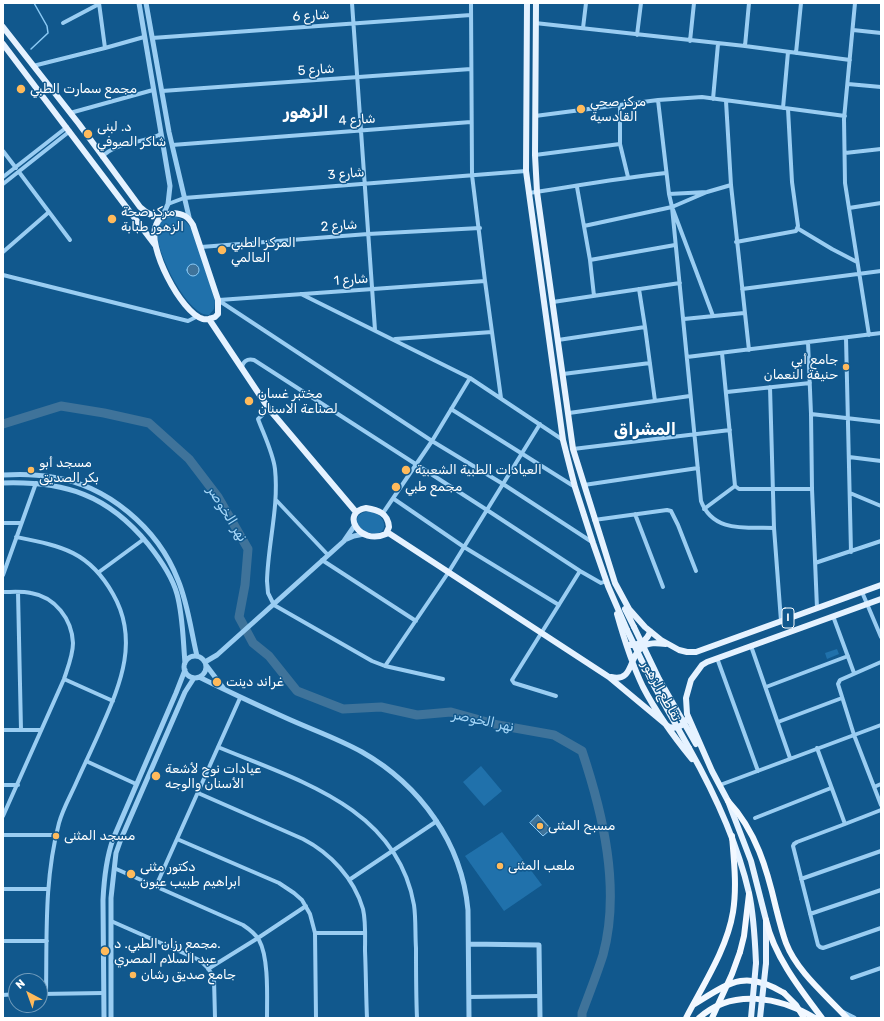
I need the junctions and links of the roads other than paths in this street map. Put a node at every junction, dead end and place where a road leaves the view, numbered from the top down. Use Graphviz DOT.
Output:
graph roads {
  1 [pos="139,3"];
  2 [pos="146,3"];
  3 [pos="352,3"];
  4 [pos="471,3"];
  5 [pos="527,3"];
  6 [pos="536,3"];
  7 [pos="586,3"];
  8 [pos="640,3"];
  9 [pos="694,3"];
  10 [pos="749,3"];
  11 [pos="801,3"];
  12 [pos="855,3"];
  13 [pos="99,4"];
  14 [pos="471,14"];
  15 [pos="63,23"];
  16 [pos="353,23"];
  17 [pos="535,23"];
  18 [pos="3,27"];
  19 [pos="583,28"];
  20 [pos="853,30"];
  21 [pos="881,33"];
  22 [pos="637,35"];
  23 [pos="144,37"];
  24 [pos="152,38"];
  25 [pos="690,41"];
  26 [pos="3,44"];
  27 [pos="718,44"];
  28 [pos="745,46"];
  29 [pos="105,48"];
  30 [pos="788,52"];
  31 [pos="796,53"];
  32 [pos="850,60"];
  33 [pos="33,66"];
  34 [pos="471,69"];
  35 [pos="357,77"];
  36 [pos="848,84"];
  37 [pos="881,87"];
  38 [pos="153,90"];
  39 [pos="162,91"];
  40 [pos="713,99"];
  41 [pos="658,100"];
  42 [pos="726,101"];
  43 [pos="620,105"];
  44 [pos="783,108"];
  45 [pos="788,109"];
  46 [pos="70,113"];
  47 [pos="535,116"];
  48 [pos="844,116"];
  49 [pos="471,122"];
  50 [pos="68,129"];
  51 [pos="361,130"];
  52 [pos="161,134"];
  53 [pos="620,144"];
  54 [pos="172,145"];
  55 [pos="881,149"];
  56 [pos="3,151"];
  57 [pos="845,153"];
  58 [pos="535,155"];
  59 [pos="102,157"];
  60 [pos="16,168"];
  61 [pos="526,170"];
  62 [pos="19,172"];
  63 [pos="666,173"];
  64 [pos="472,174"];
  65 [pos="3,177"];
  66 [pos="628,177"];
  67 [pos="365,183"];
  68 [pos="3,184"];
  69 [pos="577,186"];
  70 [pos="731,186"];
  71 [pos="537,192"];
  72 [pos="706,192"];
  73 [pos="529,193"];
  74 [pos="669,194"];
  75 [pos="184,198"];
  76 [pos="168,204"];
  77 [pos="881,204"];
  78 [pos="672,208"];
  79 [pos="849,208"];
  80 [pos="49,212"];
  81 [pos="189,217"];
  82 [pos="161,218"];
  83 [pos="584,226"];
  84 [pos="480,228"];
  85 [pos="797,228"];
  86 [pos="368,234"];
  87 [pos="70,240"];
  88 [pos="736,242"];
  89 [pos="675,245"];
  90 [pos="155,246"];
  91 [pos="201,247"];
  92 [pos="3,252"];
  93 [pos="590,260"];
  94 [pos="857,262"];
  95 [pos="881,271"];
  96 [pos="3,275"];
  97 [pos="859,275"];
  98 [pos="485,281"];
  99 [pos="680,283"];
  100 [pos="372,289"];
  101 [pos="742,289"];
  102 [pos="639,290"];
  103 [pos="301,294"];
  104 [pos="594,296"];
  105 [pos="218,300"];
  106 [pos="553,302"];
  107 [pos="744,313"];
  108 [pos="198,316"];
  109 [pos="713,316"];
  110 [pos="209,319"];
  111 [pos="684,319"];
  112 [pos="645,327"];
  113 [pos="375,330"];
  114 [pos="492,332"];
  115 [pos="881,333"];
  116 [pos="869,335"];
  117 [pos="846,338"];
  118 [pos="393,339"];
  119 [pos="558,340"];
  120 [pos="808,342"];
  121 [pos="749,350"];
  122 [pos="722,354"];
  123 [pos="687,357"];
  124 [pos="650,363"];
  125 [pos="242,370"];
  126 [pos="563,374"];
  127 [pos="470,378"];
  128 [pos="810,383"];
  129 [pos="770,387"];
  130 [pos="727,392"];
  131 [pos="690,396"];
  132 [pos="501,398"];
  133 [pos="655,401"];
  134 [pos="269,409"];
  135 [pos="451,409"];
  136 [pos="569,413"];
  137 [pos="811,414"];
  138 [pos="848,418"];
  139 [pos="881,422"];
  140 [pos="540,424"];
  141 [pos="730,430"];
  142 [pos="694,434"];
  143 [pos="563,440"];
  144 [pos="432,441"];
  145 [pos="573,449"];
  146 [pos="522,453"];
  147 [pos="849,457"];
  148 [pos="881,461"];
  149 [pos="417,464"];
  150 [pos="698,468"];
  151 [pos="3,475"];
  152 [pos="3,483"];
  153 [pos="36,483"];
  154 [pos="503,484"];
  155 [pos="584,484"];
  156 [pos="734,486"];
  157 [pos="575,487"];
  158 [pos="812,489"];
  159 [pos="773,490"];
  160 [pos="850,493"];
  161 [pos="394,499"];
  162 [pos="276,500"];
  163 [pos="881,506"];
  164 [pos="704,509"];
  165 [pos="487,510"];
  166 [pos="356,512"];
  167 [pos="383,513"];
  168 [pos="635,514"];
  169 [pos="594,520"];
  170 [pos="3,523"];
  171 [pos="20,523"];
  172 [pos="355,525"];
  173 [pos="774,528"];
  174 [pos="387,532"];
  175 [pos="364,534"];
  176 [pos="16,537"];
  177 [pos="144,539"];
  178 [pos="344,541"];
  179 [pos="881,541"];
  180 [pos="593,543"];
  181 [pos="464,547"];
  182 [pos="851,552"];
  183 [pos="328,555"];
  184 [pos="5,560"];
  185 [pos="322,560"];
  186 [pos="815,563"];
  187 [pos="696,571"];
  188 [pos="99,572"];
  189 [pos="580,572"];
  190 [pos="448,573"];
  191 [pos="3,575"];
  192 [pos="607,583"];
  193 [pos="615,583"];
  194 [pos="881,585"];
  195 [pos="663,587"];
  196 [pos="3,592"];
  197 [pos="18,592"];
  198 [pos="862,592"];
  199 [pos="881,599"];
  200 [pos="867,604"];
  201 [pos="559,605"];
  202 [pos="272,606"];
  203 [pos="817,608"];
  204 [pos="833,616"];
  205 [pos="416,621"];
  206 [pos="781,621"];
  207 [pos="631,628"];
  208 [pos="650,631"];
  209 [pos="541,633"];
  210 [pos="881,638"];
  211 [pos="194,641"];
  212 [pos="183,643"];
  213 [pos="626,643"];
  214 [pos="667,644"];
  215 [pos="751,646"];
  216 [pos="197,656"];
  217 [pos="848,656"];
  218 [pos="717,658"];
  219 [pos="881,662"];
  220 [pos="185,663"];
  221 [pos="205,663"];
  222 [pos="633,663"];
  223 [pos="384,666"];
  224 [pos="185,670"];
  225 [pos="854,673"];
  226 [pos="609,677"];
  227 [pos="196,678"];
  228 [pos="64,679"];
  229 [pos="443,679"];
  230 [pos="766,687"];
  231 [pos="225,690"];
  232 [pos="556,696"];
  233 [pos="240,698"];
  234 [pos="842,698"];
  235 [pos="113,700"];
  236 [pos="687,714"];
  237 [pos="778,722"];
  238 [pos="881,725"];
  239 [pos="669,727"];
  240 [pos="692,728"];
  241 [pos="3,730"];
  242 [pos="20,730"];
  243 [pos="41,730"];
  244 [pos="854,735"];
  245 [pos="677,739"];
  246 [pos="218,747"];
  247 [pos="817,748"];
  248 [pos="790,758"];
  249 [pos="86,761"];
  250 [pos="712,771"];
  251 [pos="758,771"];
  252 [pos="705,776"];
  253 [pos="136,784"];
  254 [pos="881,784"];
  255 [pos="3,785"];
  256 [pos="18,785"];
  257 [pos="720,785"];
  258 [pos="874,787"];
  259 [pos="831,788"];
  260 [pos="198,793"];
  261 [pos="728,801"];
  262 [pos="881,805"];
  263 [pos="881,810"];
  264 [pos="3,816"];
  265 [pos="755,818"];
  266 [pos="437,821"];
  267 [pos="845,824"];
  268 [pos="3,835"];
  269 [pos="56,835"];
  270 [pos="732,836"];
  271 [pos="177,840"];
  272 [pos="392,851"];
  273 [pos="881,851"];
  274 [pos="114,868"];
  275 [pos="801,879"];
  276 [pos="349,880"];
  277 [pos="156,886"];
  278 [pos="47,888"];
  279 [pos="3,889"];
  280 [pos="881,890"];
  281 [pos="749,894"];
  282 [pos="306,906"];
  283 [pos="810,914"];
  284 [pos="766,920"];
  285 [pos="111,921"];
  286 [pos="881,928"];
  287 [pos="315,933"];
  288 [pos="365,933"];
  289 [pos="258,938"];
  290 [pos="3,941"];
  291 [pos="46,941"];
  292 [pos="469,944"];
  293 [pos="208,968"];
  294 [pos="881,968"];
  295 [pos="46,973"];
  296 [pos="852,978"];
  297 [pos="104,993"];
  298 [pos="48,994"];
  299 [pos="540,996"];
  300 [pos="469,997"];
  301 [pos="693,1005"];
  302 [pos="840,1011"];
  303 [pos="819,1016"];
  304 [pos="104,1018"];
  305 [pos="112,1018"];
  306 [pos="215,1018"];
  307 [pos="267,1018"];
  308 [pos="316,1018"];
  309 [pos="367,1018"];
  310 [pos="417,1018"];
  311 [pos="469,1018"];
  312 [pos="540,1018"];
  313 [pos="686,1018"];
  314 [pos="699,1018"];
  315 [pos="712,1018"];
  316 [pos="751,1018"];
  317 [pos="760,1018"];
  318 [pos="804,1018"];
  319 [pos="847,1018"];
  320 [pos="854,1018"];
  1 -- 23 [label="street"];
  2 -- 24 [label="street"];
  3 -- 16 [label="street"];
  4 -- 14 [label="street"];
  5 -- 61 [label="main road"];
  6 -- 17 [label="main road"];
  7 -- 19 [label="street"];
  8 -- 22 [label="street"];
  9 -- 25 [label="street"];
  10 -- 28 [label="street"];
  11 -- 31 [label="street"];
  12 -- 20 [label="street"];
  13 -- 15 [label="street"];
  13 -- 29 [label="street"];
  14 -- 16 [label="street, شارع 6"];
  14 -- 34 [label="street"];
  16 -- 24 [label="street, شارع 6"];
  16 -- 35 [label="street"];
  17 -- 19 [label="street"];
  17 -- 47 [label="main road"];
  18 -- 33 [label="main road"];
  19 -- 22 [label="street"];
  20 -- 21 [label="street"];
  20 -- 32 [label="street"];
  22 -- 25 [label="street"];
  23 -- 29 [label="street"];
  23 -- 38 [label="street"];
  24 -- 39 [label="street"];
  25 -- 27 [label="street"];
  26 -- 50 [label="main road"];
  27 -- 28 [label="street"];
  27 -- 40 [label="street"];
  28 -- 30 [label="street"];
  29 -- 33 [label="street"];
  30 -- 31 [label="street"];
  30 -- 44 [label="street"];
  31 -- 32 [label="street"];
  32 -- 36 [label="street"];
  33 -- 46 [label="main road"];
  34 -- 35 [label="street, شارع 5"];
  34 -- 49 [label="street"];
  35 -- 39 [label="street, شارع 5"];
  35 -- 51 [label="street"];
  36 -- 37 [label="street"];
  36 -- 48 [label="street"];
  38 -- 46 [label="street"];
  38 -- 52 [label="street"];
  39 -- 54 [label="street"];
  40 -- 41 [label="street"];
  40 -- 42 [label="street"];
  41 -- 43 [label="street"];
  41 -- 63 [label="street"];
  42 -- 44 [label="street"];
  42 -- 70 [label="street"];
  43 -- 47 [label="street"];
  43 -- 53 [label="street"];
  44 -- 45 [label="street"];
  45 -- 48 [label="street"];
  45 -- 85 [label="street"];
  46 -- 59 [label="main road"];
  47 -- 58 [label="main road"];
  48 -- 57 [label="street"];
  49 -- 51 [label="street, شارع 4"];
  49 -- 64 [label="street"];
  50 -- 60 [label="street"];
  50 -- 62 [label="street"];
  50 -- 90 [label="main road"];
  51 -- 54 [label="street, شارع 4"];
  51 -- 67 [label="street"];
  52 -- 59 [label="street"];
  52 -- 76 [label="street"];
  53 -- 58 [label="street"];
  53 -- 66 [label="street"];
  54 -- 75 [label="street"];
  55 -- 57 [label="street"];
  56 -- 60 [label="street"];
  57 -- 79 [label="street"];
  58 -- 71 [label="main road"];
  59 -- 82 [label="main road"];
  60 -- 65 [label="street"];
  61 -- 64 [label="street, شارع 3"];
  61 -- 73 [label="main road"];
  62 -- 68 [label="street"];
  62 -- 80 [label="street"];
  63 -- 66 [label="street"];
  63 -- 74 [label="street"];
  64 -- 67 [label="street, شارع 3"];
  64 -- 84 [label="street"];
  66 -- 69 [label="street"];
  67 -- 75 [label="street, شارع 3"];
  67 -- 86 [label="street"];
  69 -- 71 [label="street"];
  69 -- 83 [label="street"];
  70 -- 72 [label="street"];
  70 -- 88 [label="street"];
  71 -- 73 [label="street"];
  71 -- 106 [label="main road"];
  72 -- 74 [label="street"];
  72 -- 78 [label="street"];
  73 -- 143 [label="main road"];
  74 -- 78 [label="street"];
  75 -- 76 [label="street, شارع 3"];
  75 -- 81 [label="street"];
  76 -- 82 [label="street"];
  77 -- 79 [label="street"];
  78 -- 83 [label="street"];
  78 -- 89 [label="street"];
  78 -- 109 [label="street"];
  79 -- 94 [label="street"];
  80 -- 87 [label="street"];
  80 -- 92 [label="street"];
  81 -- 82 [label="main road"];
  81 -- 91 [label="main road"];
  82 -- 90 [label="main road"];
  83 -- 93 [label="street"];
  84 -- 86 [label="street, شارع 2"];
  84 -- 98 [label="street"];
  85 -- 88 [label="street"];
  85 -- 94 [label="street"];
  86 -- 91 [label="street, شارع 2"];
  86 -- 100 [label="street"];
  88 -- 101 [label="street"];
  89 -- 93 [label="street"];
  89 -- 99 [label="street"];
  90 -- 108 [label="main road"];
  91 -- 105 [label="main road"];
  93 -- 104 [label="street"];
  94 -- 97 [label="street"];
  95 -- 97 [label="street"];
  96 -- 108 [label="street"];
  97 -- 101 [label="street"];
  97 -- 116 [label="street"];
  98 -- 100 [label="street, شارع 1"];
  98 -- 114 [label="street"];
  99 -- 102 [label="street"];
  99 -- 111 [label="street"];
  100 -- 103 [label="street, شارع 1"];
  100 -- 113 [label="street"];
  101 -- 107 [label="street"];
  102 -- 104 [label="street"];
  102 -- 112 [label="street"];
  103 -- 105 [label="street, شارع 1"];
  103 -- 113 [label="street"];
  104 -- 106 [label="street"];
  105 -- 110 [label="main road"];
  105 -- 144 [label="street"];
  106 -- 119 [label="main road"];
  107 -- 109 [label="street"];
  107 -- 121 [label="street"];
  108 -- 110 [label="main road"];
  109 -- 111 [label="street"];
  110 -- 125 [label="main road"];
  111 -- 123 [label="street"];
  112 -- 119 [label="street"];
  112 -- 124 [label="street"];
  113 -- 118 [label="street"];
  114 -- 118 [label="street"];
  114 -- 132 [label="street"];
  115 -- 116 [label="street"];
  116 -- 117 [label="street"];
  117 -- 120 [label="street"];
  117 -- 138 [label="street"];
  118 -- 127 [label="street"];
  119 -- 126 [label="main road"];
  120 -- 121 [label="street"];
  120 -- 128 [label="street"];
  121 -- 122 [label="street"];
  122 -- 123 [label="street"];
  122 -- 130 [label="street"];
  123 -- 131 [label="street"];
  124 -- 126 [label="street"];
  124 -- 133 [label="street"];
  125 -- 134 [label="main road"];
  125 -- 149 [label="street"];
  126 -- 136 [label="main road"];
  127 -- 132 [label="street"];
  127 -- 135 [label="street"];
  128 -- 129 [label="street"];
  128 -- 137 [label="street"];
  129 -- 130 [label="street"];
  129 -- 159 [label="street"];
  130 -- 141 [label="street"];
  131 -- 133 [label="street"];
  131 -- 142 [label="street"];
  132 -- 140 [label="street"];
  133 -- 136 [label="street"];
  134 -- 162 [label="street"];
  134 -- 166 [label="main road"];
  135 -- 144 [label="street"];
  135 -- 146 [label="street"];
  136 -- 145 [label="main road"];
  137 -- 138 [label="street"];
  137 -- 158 [label="street"];
  138 -- 139 [label="street"];
  138 -- 147 [label="street"];
  140 -- 143 [label="street"];
  140 -- 146 [label="street"];
  141 -- 142 [label="street"];
  141 -- 156 [label="street"];
  142 -- 145 [label="street"];
  142 -- 150 [label="street"];
  143 -- 157 [label="main road"];
  144 -- 149 [label="street"];
  144 -- 154 [label="street"];
  145 -- 155 [label="main road"];
  146 -- 154 [label="street"];
  146 -- 157 [label="street"];
  147 -- 148 [label="street"];
  147 -- 160 [label="street"];
  149 -- 161 [label="street"];
  149 -- 165 [label="street"];
  150 -- 155 [label="street"];
  150 -- 164 [label="street"];
  151 -- 211 [label="street"];
  152 -- 153 [label="street"];
  153 -- 171 [label="street"];
  153 -- 177 [label="street"];
  154 -- 165 [label="street"];
  154 -- 180 [label="street"];
  155 -- 169 [label="main road"];
  156 -- 159 [label="street"];
  156 -- 164 [label="street"];
  157 -- 180 [label="main road"];
  158 -- 159 [label="street"];
  158 -- 186 [label="street"];
  159 -- 173 [label="street"];
  160 -- 163 [label="street"];
  160 -- 182 [label="street"];
  161 -- 167 [label="street"];
  161 -- 181 [label="street"];
  162 -- 183 [label="street"];
  162 -- 202 [label="street"];
  164 -- 173 [label="street"];
  165 -- 181 [label="street"];
  165 -- 189 [label="street"];
  166 -- 167 [label="main road"];
  166 -- 172 [label="main road"];
  167 -- 174 [label="main road"];
  168 -- 169 [label="street"];
  168 -- 187 [label="street"];
  168 -- 195 [label="street"];
  169 -- 193 [label="main road"];
  170 -- 171 [label="street"];
  171 -- 176 [label="street"];
  172 -- 175 [label="main road"];
  172 -- 178 [label="street"];
  173 -- 206 [label="street"];
  174 -- 175 [label="main road"];
  174 -- 190 [label="main road"];
  175 -- 178 [label="street"];
  176 -- 184 [label="street"];
  176 -- 188 [label="street"];
  177 -- 188 [label="street"];
  177 -- 212 [label="street"];
  178 -- 183 [label="street"];
  179 -- 182 [label="street"];
  180 -- 192 [label="main road"];
  181 -- 190 [label="street"];
  181 -- 201 [label="street"];
  182 -- 186 [label="street"];
  183 -- 185 [label="street"];
  184 -- 191 [label="street"];
  185 -- 202 [label="street"];
  185 -- 205 [label="street"];
  186 -- 203 [label="street"];
  188 -- 235 [label="street"];
  189 -- 192 [label="street"];
  189 -- 201 [label="street"];
  190 -- 205 [label="street"];
  190 -- 209 [label="main road"];
  192 -- 207 [label="main road"];
  192 -- 213 [label="main road, تقاطع الزهور"];
  193 -- 207 [label="main road"];
  193 -- 208 [label="main road"];
  194 -- 198 [label="main road, ١"];
  196 -- 197 [label="street"];
  197 -- 228 [label="street"];
  197 -- 242 [label="street"];
  198 -- 200 [label="street"];
  198 -- 203 [label="main road, ١"];
  199 -- 200 [label="main road"];
  200 -- 204 [label="main road"];
  200 -- 210 [label="street"];
  201 -- 209 [label="street"];
  202 -- 221 [label="street"];
  202 -- 223 [label="street"];
  203 -- 206 [label="main road, ١"];
  204 -- 215 [label="main road"];
  204 -- 217 [label="street"];
  205 -- 223 [label="street"];
  206 -- 214 [label="main road, ١"];
  207 -- 250 [label="main road, bridge"];
  207 -- 252 [label="main road, bridge"];
  208 -- 213 [label="main road"];
  208 -- 214 [label="main road"];
  209 -- 226 [label="main road"];
  209 -- 232 [label="street"];
  211 -- 212 [label="street"];
  211 -- 216 [label="street"];
  212 -- 220 [label="street"];
  213 -- 222 [label="main road, تقاطع الزهور"];
  214 -- 222 [label="main road"];
  215 -- 218 [label="main road"];
  215 -- 230 [label="street"];
  216 -- 220 [label="street"];
  216 -- 221 [label="street"];
  217 -- 225 [label="street"];
  217 -- 230 [label="street"];
  218 -- 236 [label="main road"];
  218 -- 251 [label="street"];
  219 -- 225 [label="street"];
  220 -- 224 [label="street"];
  221 -- 227 [label="street"];
  221 -- 231 [label="street"];
  222 -- 226 [label="main road"];
  222 -- 239 [label="main road, تقاطع الزهور"];
  223 -- 229 [label="street"];
  224 -- 227 [label="street"];
  224 -- 253 [label="street"];
  225 -- 234 [label="street"];
  226 -- 239 [label="main road"];
  227 -- 231 [label="street"];
  227 -- 274 [label="street"];
  228 -- 235 [label="street"];
  228 -- 243 [label="street"];
  230 -- 237 [label="street"];
  231 -- 233 [label="street"];
  233 -- 246 [label="street"];
  233 -- 266 [label="street"];
  234 -- 237 [label="street"];
  234 -- 244 [label="street"];
  235 -- 249 [label="street"];
  236 -- 239 [label="main road"];
  236 -- 240 [label="main road"];
  237 -- 248 [label="street"];
  238 -- 244 [label="street"];
  239 -- 245 [label="main road, تقاطع الزهور"];
  240 -- 245 [label="main road"];
  240 -- 250 [label="main road"];
  241 -- 242 [label="street"];
  242 -- 243 [label="street"];
  243 -- 256 [label="street"];
  244 -- 247 [label="street"];
  244 -- 258 [label="street"];
  245 -- 252 [label="main road, تقاطع الزهور"];
  246 -- 260 [label="street"];
  246 -- 272 [label="street"];
  247 -- 248 [label="street"];
  247 -- 259 [label="street"];
  248 -- 251 [label="street"];
  249 -- 253 [label="street"];
  249 -- 269 [label="street"];
  250 -- 257 [label="main road"];
  251 -- 257 [label="street"];
  252 -- 270 [label="main road"];
  253 -- 297 [label="street"];
  254 -- 258 [label="street"];
  255 -- 256 [label="street"];
  256 -- 264 [label="street"];
  257 -- 261 [label="main road"];
  258 -- 262 [label="street"];
  259 -- 265 [label="street"];
  259 -- 267 [label="street"];
  260 -- 271 [label="street"];
  260 -- 276 [label="street"];
  261 -- 284 [label="main road"];
  261 -- 302 [label="highway"];
  263 -- 267 [label="street"];
  266 -- 272 [label="street"];
  266 -- 292 [label="street"];
  267 -- 275 [label="street"];
  268 -- 269 [label="street"];
  269 -- 278 [label="street"];
  270 -- 281 [label="main road"];
  270 -- 301 [label="highway"];
  271 -- 277 [label="street"];
  271 -- 282 [label="street"];
  272 -- 276 [label="street"];
  272 -- 310 [label="street"];
  273 -- 275 [label="street"];
  274 -- 277 [label="street"];
  274 -- 285 [label="street"];
  275 -- 283 [label="street"];
  276 -- 288 [label="street"];
  277 -- 289 [label="street"];
  278 -- 279 [label="street"];
  278 -- 291 [label="street"];
  280 -- 283 [label="street"];
  281 -- 315 [label="highway, bridge"];
  281 -- 316 [label="main road, bridge"];
  282 -- 287 [label="street"];
  282 -- 289 [label="street"];
  283 -- 286 [label="street"];
  284 -- 303 [label="highway"];
  284 -- 317 [label="main road, bridge"];
  285 -- 293 [label="street"];
  285 -- 305 [label="street"];
  287 -- 288 [label="street"];
  287 -- 308 [label="street"];
  288 -- 309 [label="street"];
  289 -- 293 [label="street"];
  289 -- 307 [label="street"];
  290 -- 291 [label="street"];
  291 -- 295 [label="street"];
  292 -- 299 [label="street"];
  292 -- 300 [label="street"];
  293 -- 306 [label="street"];
  294 -- 296 [label="street"];
  297 -- 298 [label="street"];
  297 -- 304 [label="street"];
  299 -- 300 [label="street"];
  299 -- 312 [label="street"];
  300 -- 311 [label="street"];
  301 -- 313 [label="highway"];
  301 -- 318 [label="highway, bridge"];
  302 -- 319 [label="highway"];
  302 -- 320 [label="street"];
  303 -- 314 [label="highway"];
}
